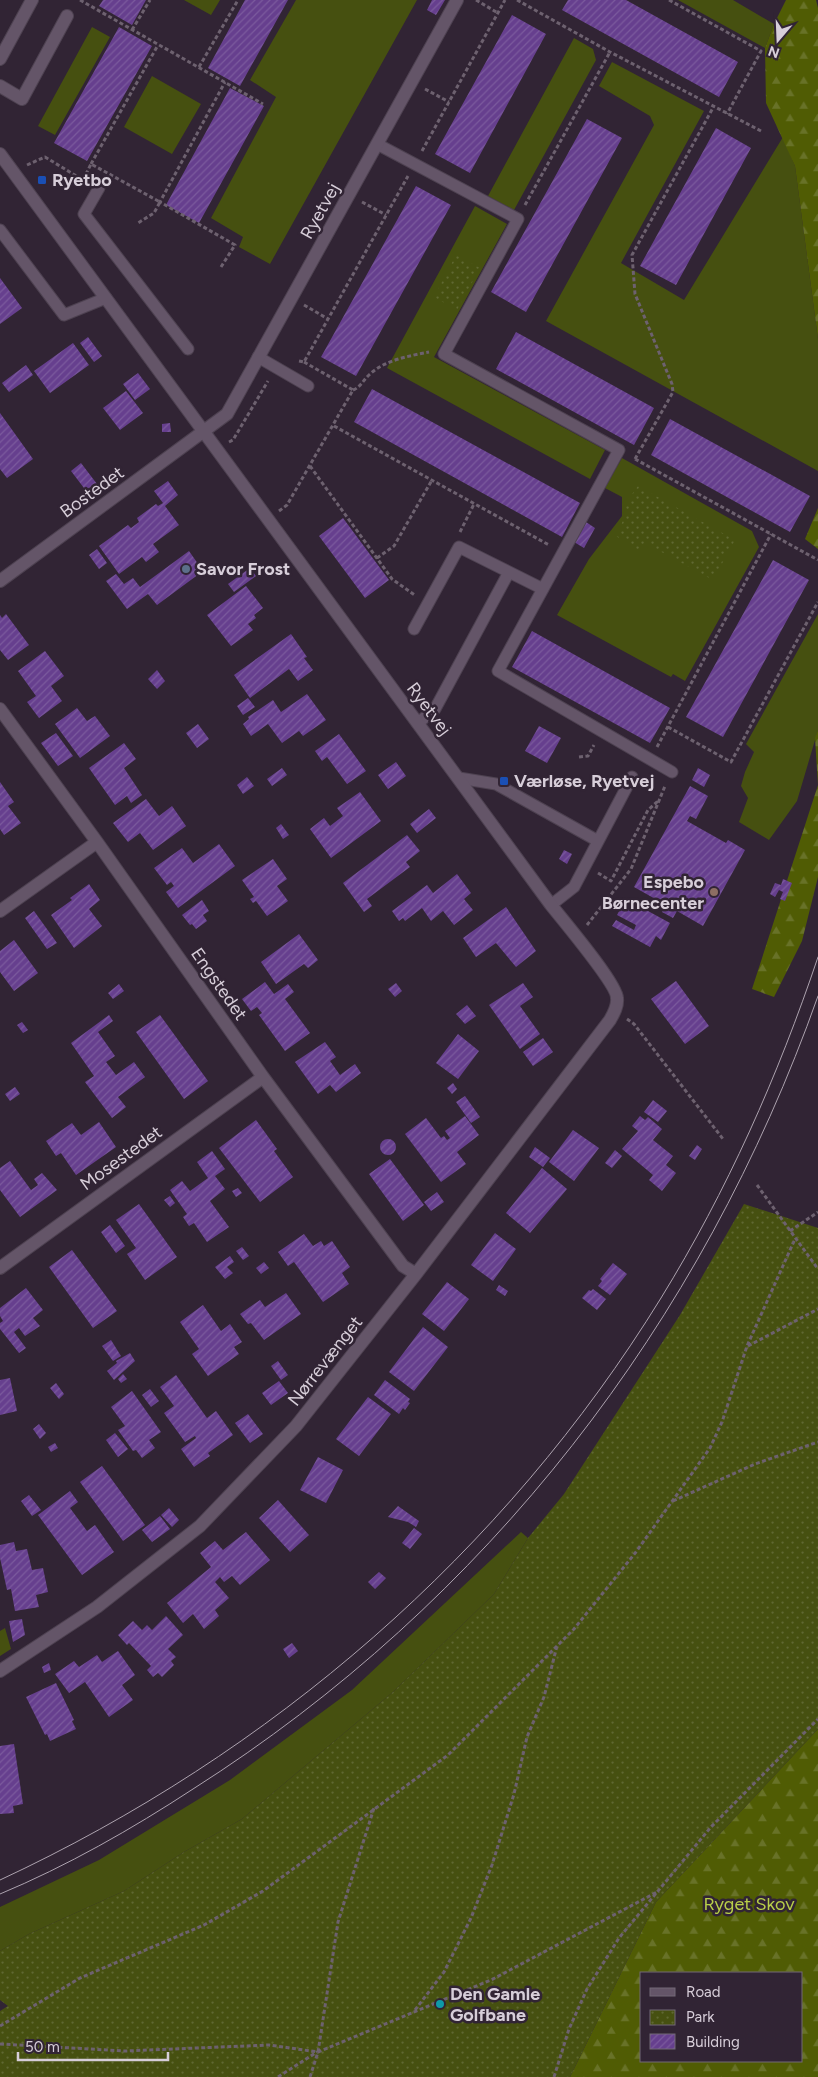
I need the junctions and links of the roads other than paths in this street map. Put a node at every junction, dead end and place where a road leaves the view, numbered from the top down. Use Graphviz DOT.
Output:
graph roads {
  1 [pos="32,0"];
  2 [pos="457,0"];
  3 [pos="67,16"];
  4 [pos="0,59"];
  5 [pos="0,86"];
  6 [pos="377,144"];
  7 [pos="1,159"];
  8 [pos="99,188"];
  9 [pos="0,230"];
  10 [pos="106,298"];
  11 [pos="188,349"];
  12 [pos="258,357"];
  13 [pos="308,386"];
  14 [pos="204,432"];
  15 [pos="510,572"];
  16 [pos="0,581"];
  17 [pos="543,589"];
  18 [pos="414,630"];
  19 [pos="0,709"];
  20 [pos="418,723"];
  21 [pos="672,772"];
  22 [pos="632,777"];
  23 [pos="459,778"];
  24 [pos="598,841"];
  25 [pos="97,842"];
  26 [pos="551,905"];
  27 [pos="0,912"];
  28 [pos="616,1010"];
  29 [pos="263,1077"];
  30 [pos="0,1268"];
  31 [pos="416,1274"];
  32 [pos="0,1672"];
  1 -- 4 [label="street"];
  2 -- 6 [label="street, Ryetvej"];
  3 -- 5 [label="street"];
  6 -- 12 [label="street, Ryetvej"];
  6 -- 17 [label="lane"];
  7 -- 10 [label="street, Ryetvej"];
  8 -- 11 [label="lane"];
  9 -- 10 [label="lane"];
  10 -- 14 [label="street, Ryetvej"];
  12 -- 13 [label="lane"];
  12 -- 14 [label="street, Ryetvej"];
  14 -- 16 [label="street, Bostedet"];
  14 -- 20 [label="street, Ryetvej"];
  15 -- 17 [label="lane"];
  15 -- 18 [label="lane"];
  15 -- 20 [label="lane"];
  17 -- 21 [label="lane"];
  19 -- 25 [label="street, Engstedet"];
  20 -- 23 [label="street, Ryetvej"];
  22 -- 24 [label="lane"];
  23 -- 24 [label="lane"];
  23 -- 26 [label="street, Ryetvej"];
  24 -- 26 [label="lane"];
  25 -- 27 [label="street"];
  25 -- 29 [label="street, Engstedet"];
  26 -- 28 [label="street, Ryetvej"];
  28 -- 31 [label="street, Nørrevænget"];
  29 -- 30 [label="street, Mosestedet"];
  29 -- 31 [label="street, Engstedet"];
  31 -- 32 [label="street, Nørrevænget"];
}
